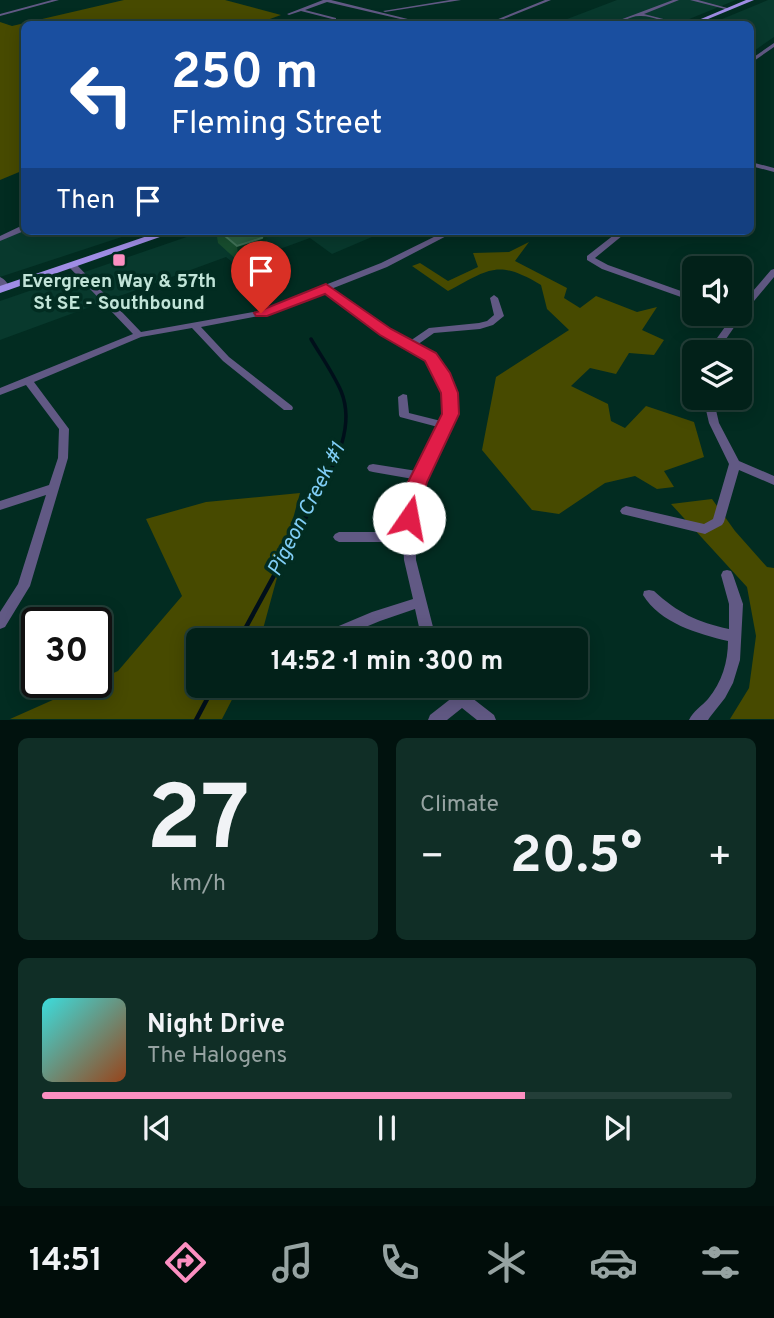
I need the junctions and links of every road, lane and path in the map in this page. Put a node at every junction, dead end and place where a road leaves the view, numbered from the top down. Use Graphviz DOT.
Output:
graph roads {
  1 [pos="57,0"];
  2 [pos="326,0"];
  3 [pos="457,0"];
  4 [pos="549,0"];
  5 [pos="677,0"];
  6 [pos="692,0"];
  7 [pos="751,0"];
  8 [pos="729,9"];
  9 [pos="300,10"];
  10 [pos="378,13"];
  11 [pos="289,14"];
  12 [pos="638,14"];
  13 [pos="0,15"];
  14 [pos="334,19"];
  15 [pos="413,21"];
  16 [pos="496,21"];
  17 [pos="619,21"];
  18 [pos="665,21"];
  19 [pos="699,21"];
  20 [pos="774,45"];
  21 [pos="754,59"];
  22 [pos="754,165"];
  23 [pos="774,170"];
  24 [pos="21,229"];
  25 [pos="160,235"];
  26 [pos="444,235"];
  27 [pos="619,235"];
  28 [pos="0,239"];
  29 [pos="72,265"];
  30 [pos="774,272"];
  31 [pos="2,286"];
  32 [pos="326,289"];
  33 [pos="682,294"];
  34 [pos="752,298"];
  35 [pos="494,299"];
  36 [pos="195,326"];
  37 [pos="139,334"];
  38 [pos="411,345"];
  39 [pos="28,380"];
  40 [pos="0,392"];
  41 [pos="403,397"];
  42 [pos="288,408"];
  43 [pos="711,410"];
  44 [pos="444,425"];
  45 [pos="735,464"];
  46 [pos="373,468"];
  47 [pos="420,476"];
  48 [pos="774,481"];
  49 [pos="51,489"];
  50 [pos="0,506"];
  51 [pos="626,511"];
  52 [pos="339,537"];
  53 [pos="410,537"];
  54 [pos="727,575"];
  55 [pos="649,595"];
  56 [pos="420,602"];
  57 [pos="0,623"];
  58 [pos="348,628"];
  59 [pos="428,628"];
  60 [pos="735,636"];
  61 [pos="454,698"];
  62 [pos="466,698"];
  63 [pos="435,719"];
  64 [pos="489,719"];
  65 [pos="696,719"];
  1 -- 13 [label="street"];
  2 -- 9 [label="street"];
  2 -- 10 [label="street"];
  3 -- 10 [label="street"];
  4 -- 16 [label="street"];
  5 -- 12 [label="street"];
  6 -- 8 [label="street"];
  7 -- 8 [label="main road"];
  8 -- 19 [label="main road"];
  9 -- 11 [label="street"];
  9 -- 14 [label="street"];
  10 -- 15 [label="street"];
  12 -- 17 [label="street"];
  12 -- 18 [label="street"];
  20 -- 21 [label="street"];
  22 -- 23 [label="street"];
  24 -- 28 [label="street"];
  25 -- 29 [label="main road"];
  26 -- 32 [label="street"];
  27 -- 33 [label="street"];
  29 -- 31 [label="main road"];
  29 -- 37 [label="street"];
  30 -- 34 [label="street"];
  32 -- 36 [label="street"];
  32 -- 38 [label="street"];
  35 -- 38 [label="street"];
  36 -- 37 [label="street"];
  36 -- 42 [label="street"];
  37 -- 39 [label="street"];
  38 -- 44 [label="street"];
  39 -- 40 [label="street"];
  39 -- 49 [label="street"];
  41 -- 44 [label="street"];
  43 -- 45 [label="street"];
  44 -- 47 [label="street"];
  45 -- 48 [label="street"];
  45 -- 51 [label="street"];
  46 -- 47 [label="street"];
  47 -- 53 [label="street"];
  49 -- 50 [label="street"];
  49 -- 57 [label="street"];
  52 -- 53 [label="street"];
  53 -- 56 [label="street"];
  54 -- 60 [label="street"];
  55 -- 60 [label="street"];
  56 -- 58 [label="street"];
  56 -- 59 [label="street"];
  60 -- 65 [label="street"];
  61 -- 63 [label="street"];
  62 -- 64 [label="street"];
}
